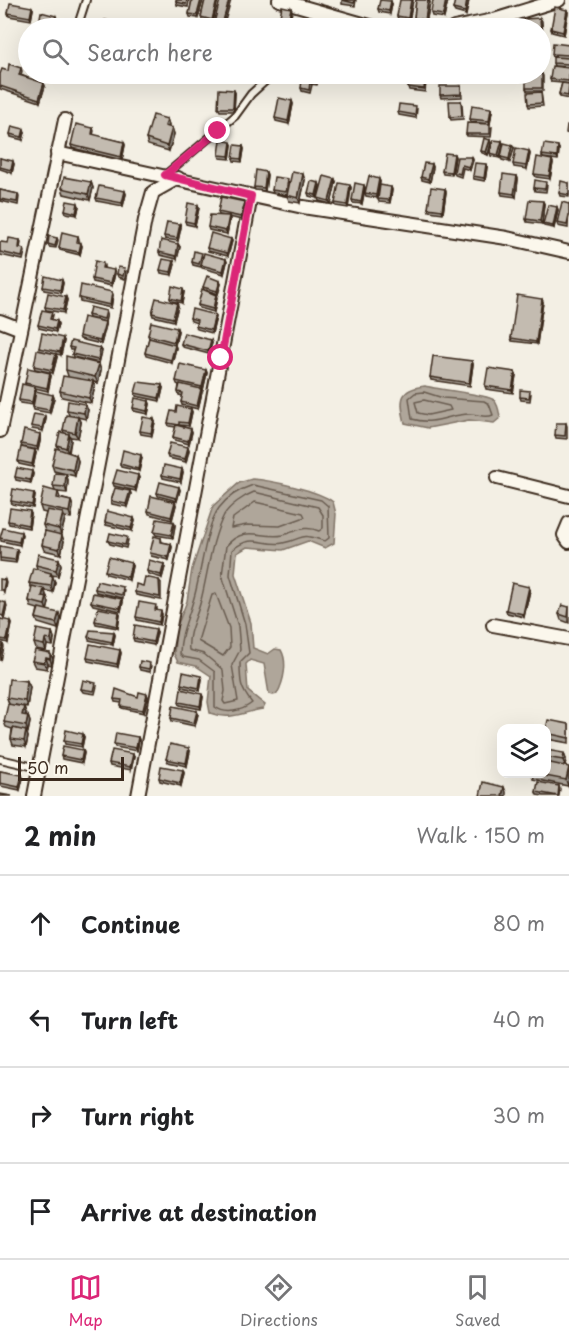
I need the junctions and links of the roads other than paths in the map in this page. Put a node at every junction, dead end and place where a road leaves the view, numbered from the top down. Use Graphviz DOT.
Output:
graph roads {
  1 [pos="86,0"];
  2 [pos="279,0"];
  3 [pos="558,0"];
  4 [pos="80,18"];
  5 [pos="341,18"];
  6 [pos="500,18"];
  7 [pos="262,84"];
  8 [pos="65,120"];
  9 [pos="57,153"];
  10 [pos="171,177"];
  11 [pos="251,196"];
  12 [pos="569,252"];
  13 [pos="0,321"];
  14 [pos="21,330"];
  15 [pos="0,431"];
  16 [pos="496,478"];
  17 [pos="569,496"];
  18 [pos="569,523"];
  19 [pos="569,542"];
  20 [pos="493,625"];
  21 [pos="569,639"];
  22 [pos="0,759"];
  23 [pos="40,768"];
  24 [pos="34,796"];
  25 [pos="138,796"];
  1 -- 4 [label="lane"];
  2 -- 5 [label="street"];
  3 -- 6 [label="street"];
  7 -- 10 [label="lane"];
  8 -- 9 [label="street"];
  9 -- 10 [label="street"];
  9 -- 14 [label="street"];
  10 -- 11 [label="street"];
  10 -- 23 [label="street"];
  11 -- 12 [label="street"];
  11 -- 25 [label="street"];
  13 -- 14 [label="street"];
  14 -- 15 [label="street"];
  16 -- 17 [label="street"];
  18 -- 19 [label="street"];
  20 -- 21 [label="street"];
  22 -- 23 [label="lane"];
  23 -- 24 [label="street"];
}
